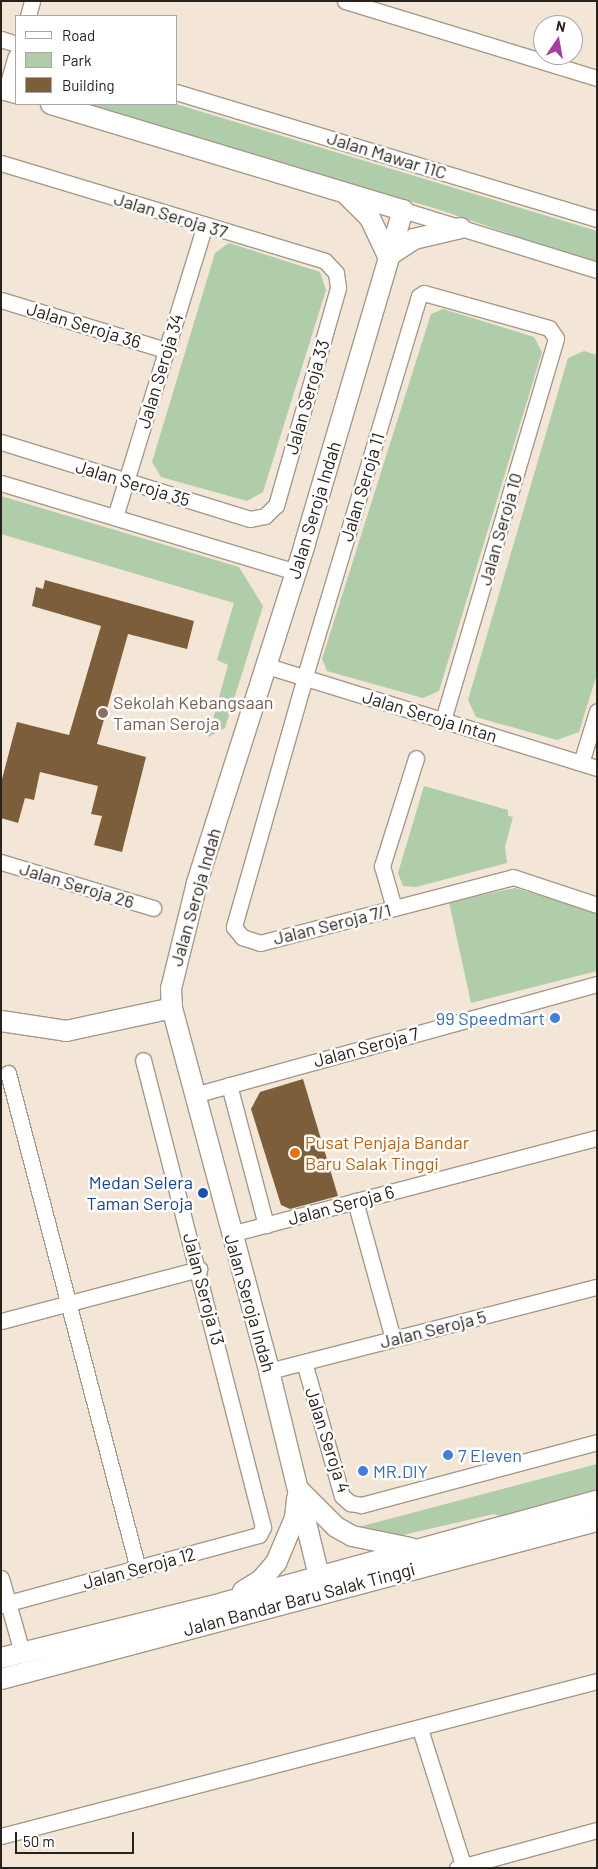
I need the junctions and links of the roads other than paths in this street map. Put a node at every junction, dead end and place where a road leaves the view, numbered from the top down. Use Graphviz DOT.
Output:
graph roads {
  1 [pos="32,1"];
  2 [pos="345,1"];
  3 [pos="28,15"];
  4 [pos="1,40"];
  5 [pos="15,44"];
  6 [pos="15,60"];
  7 [pos="597,78"];
  8 [pos="8,91"];
  9 [pos="178,93"];
  10 [pos="54,105"];
  11 [pos="1,163"];
  12 [pos="345,193"];
  13 [pos="402,210"];
  14 [pos="597,218"];
  15 [pos="205,225"];
  16 [pos="461,228"];
  17 [pos="388,256"];
  18 [pos="597,270"];
  19 [pos="336,273"];
  20 [pos="1,300"];
  21 [pos="556,338"];
  22 [pos="166,350"];
  23 [pos="1,442"];
  24 [pos="126,481"];
  25 [pos="1,483"];
  26 [pos="265,516"];
  27 [pos="115,517"];
  28 [pos="296,572"];
  29 [pos="264,665"];
  30 [pos="304,677"];
  31 [pos="597,711"];
  32 [pos="444,720"];
  33 [pos="416,758"];
  34 [pos="581,763"];
  35 [pos="597,768"];
  36 [pos="1,862"];
  37 [pos="597,905"];
  38 [pos="153,908"];
  39 [pos="394,908"];
  40 [pos="597,984"];
  41 [pos="172,1008"];
  42 [pos="1,1021"];
  43 [pos="143,1060"];
  44 [pos="8,1073"];
  45 [pos="229,1085"];
  46 [pos="194,1094"];
  47 [pos="597,1138"];
  48 [pos="355,1201"];
  49 [pos="266,1225"];
  50 [pos="230,1234"];
  51 [pos="199,1269"];
  52 [pos="597,1287"];
  53 [pos="68,1303"];
  54 [pos="1,1321"];
  55 [pos="393,1339"];
  56 [pos="304,1362"];
  57 [pos="269,1371"];
  58 [pos="597,1442"];
  59 [pos="298,1488"];
  60 [pos="597,1501"];
  61 [pos="264,1518"];
  62 [pos="597,1521"];
  63 [pos="421,1549"];
  64 [pos="138,1568"];
  65 [pos="1,1578"];
  66 [pos="321,1584"];
  67 [pos="223,1603"];
  68 [pos="5,1604"];
  69 [pos="22,1652"];
  70 [pos="1,1658"];
  71 [pos="1,1679"];
  72 [pos="597,1681"];
  73 [pos="420,1729"];
  74 [pos="597,1830"];
  75 [pos="1,1836"];
  76 [pos="461,1867"];
  1 -- 3 [label="street"];
  2 -- 7 [label="street"];
  4 -- 5 [label="street"];
  6 -- 8 [label="street"];
  9 -- 14 [label="street, Jalan Mawar 11C"];
  10 -- 12 [label="street"];
  11 -- 15 [label="street, Jalan Seroja 37"];
  12 -- 13 [label="street"];
  12 -- 17 [label="street"];
  13 -- 16 [label="street"];
  13 -- 17 [label="street, Jalan Seroja Indah"];
  15 -- 19 [label="street, Jalan Seroja 37"];
  15 -- 22 [label="street, Jalan Seroja 34"];
  16 -- 17 [label="street"];
  16 -- 18 [label="street"];
  17 -- 28 [label="street, Jalan Seroja Indah"];
  19 -- 26 [label="street, Jalan Seroja 33"];
  20 -- 22 [label="street, Jalan Seroja 36"];
  21 -- 30 [label="street, Jalan Seroja 11"];
  21 -- 32 [label="street, Jalan Seroja 10"];
  22 -- 24 [label="street, Jalan Seroja 34"];
  23 -- 24 [label="street, Jalan Seroja 35"];
  24 -- 26 [label="street, Jalan Seroja 35"];
  24 -- 27 [label="street, Jalan Seroja 34"];
  25 -- 27 [label="street"];
  27 -- 28 [label="street"];
  28 -- 29 [label="street, Jalan Seroja Indah"];
  29 -- 30 [label="street, Jalan Seroja Intan"];
  29 -- 41 [label="street, Jalan Seroja Indah"];
  30 -- 32 [label="street, Jalan Seroja Intan"];
  30 -- 39 [label="street, Jalan Seroja 7/1"];
  31 -- 34 [label="street"];
  32 -- 34 [label="street, Jalan Seroja Intan"];
  33 -- 39 [label="street"];
  34 -- 35 [label="street, Jalan Seroja Intan"];
  36 -- 38 [label="street, Jalan Seroja 26"];
  37 -- 39 [label="street, Jalan Seroja 7/1"];
  40 -- 45 [label="street, Jalan Seroja 7"];
  41 -- 42 [label="street"];
  41 -- 46 [label="street, Jalan Seroja Indah"];
  43 -- 51 [label="street, Jalan Seroja 13"];
  44 -- 53 [label="street"];
  45 -- 46 [label="street, Jalan Seroja 7"];
  45 -- 49 [label="street"];
  46 -- 50 [label="street, Jalan Seroja Indah"];
  47 -- 48 [label="street, Jalan Seroja 6"];
  48 -- 49 [label="street, Jalan Seroja 6"];
  48 -- 55 [label="street"];
  49 -- 50 [label="street, Jalan Seroja 6"];
  50 -- 57 [label="street, Jalan Seroja Indah"];
  51 -- 53 [label="street"];
  51 -- 61 [label="street, Jalan Seroja 13"];
  52 -- 55 [label="street, Jalan Seroja 5"];
  53 -- 54 [label="street"];
  53 -- 64 [label="street"];
  55 -- 56 [label="street, Jalan Seroja 5"];
  56 -- 57 [label="street, Jalan Seroja 5"];
  56 -- 58 [label="street, Jalan Seroja 4"];
  57 -- 59 [label="street, Jalan Seroja Indah"];
  59 -- 63 [label="street"];
  59 -- 66 [label="street, Jalan Seroja Indah"];
  59 -- 67 [label="street"];
  60 -- 63 [label="street, Jalan Bandar Baru Salak Tinggi"];
  61 -- 64 [label="street, Jalan Seroja 12"];
  62 -- 66 [label="street, Jalan Bandar Baru Salak Tinggi"];
  63 -- 66 [label="street, Jalan Bandar Baru Salak Tinggi"];
  64 -- 68 [label="street, Jalan Seroja 12"];
  65 -- 68 [label="street"];
  66 -- 67 [label="street, Jalan Bandar Baru Salak Tinggi"];
  66 -- 71 [label="street, Jalan Bandar Baru Salak Tinggi"];
  67 -- 69 [label="street, Jalan Bandar Baru Salak Tinggi"];
  68 -- 69 [label="street"];
  69 -- 70 [label="street, Jalan Bandar Baru Salak Tinggi"];
  72 -- 73 [label="street"];
  73 -- 75 [label="street"];
  73 -- 76 [label="street"];
  74 -- 76 [label="street"];
}
